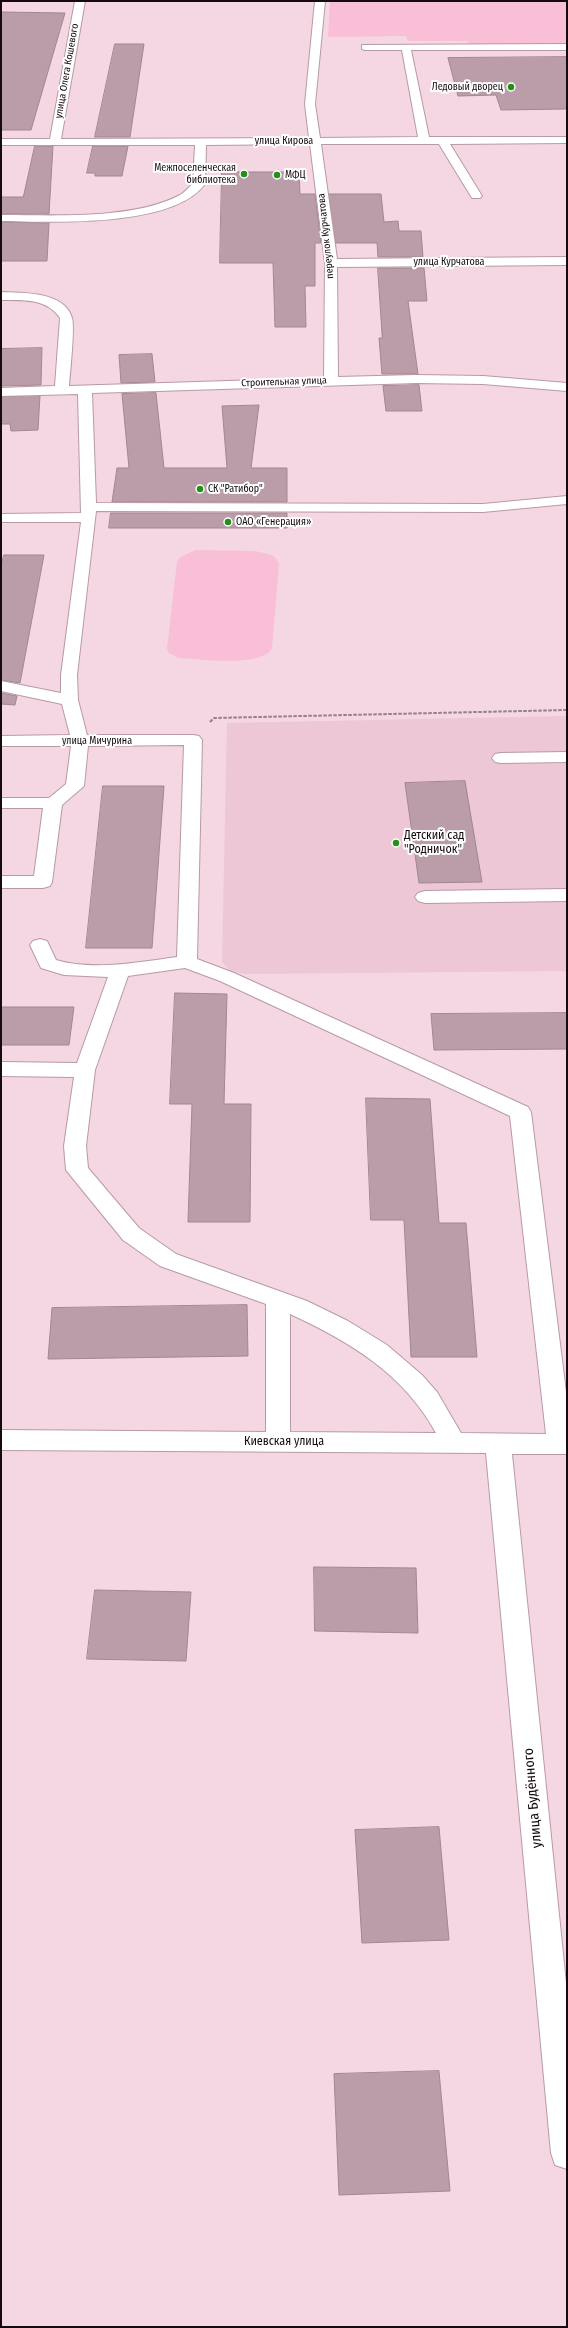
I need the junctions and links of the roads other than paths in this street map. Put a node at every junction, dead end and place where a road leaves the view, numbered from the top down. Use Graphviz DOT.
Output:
graph roads {
  1 [pos="80,1"];
  2 [pos="320,1"];
  3 [pos="365,47"];
  4 [pos="406,47"];
  5 [pos="567,47"];
  6 [pos="424,140"];
  7 [pos="443,140"];
  8 [pos="567,140"];
  9 [pos="201,141"];
  10 [pos="316,141"];
  11 [pos="1,142"];
  12 [pos="55,142"];
  13 [pos="476,196"];
  14 [pos="1,218"];
  15 [pos="567,261"];
  16 [pos="331,263"];
  17 [pos="1,296"];
  18 [pos="331,380"];
  19 [pos="567,387"];
  20 [pos="85,389"];
  21 [pos="62,390"];
  22 [pos="1,392"];
  23 [pos="567,500"];
  24 [pos="88,512"];
  25 [pos="1,518"];
  26 [pos="1,686"];
  27 [pos="70,700"];
  28 [pos="1,741"];
  29 [pos="80,741"];
  30 [pos="567,757"];
  31 [pos="501,758"];
  32 [pos="1,804"];
  33 [pos="53,804"];
  34 [pos="1,882"];
  35 [pos="567,895"];
  36 [pos="425,897"];
  37 [pos="40,945"];
  38 [pos="187,962"];
  39 [pos="120,971"];
  40 [pos="1,1069"];
  41 [pos="85,1070"];
  42 [pos="278,1299"];
  43 [pos="1,1440"];
  44 [pos="278,1442"];
  45 [pos="454,1443"];
  46 [pos="498,1444"];
  47 [pos="564,1444"];
  48 [pos="567,2153"];
  1 -- 12 [label="street, улица Олега Кошевого"];
  2 -- 10 [label="street, переулок Курчатова"];
  3 -- 4 [label="street"];
  4 -- 5 [label="street"];
  4 -- 6 [label="street"];
  6 -- 7 [label="street, улица Кирова"];
  6 -- 10 [label="street, улица Кирова"];
  7 -- 8 [label="street, улица Кирова"];
  7 -- 13 [label="street"];
  9 -- 10 [label="street, улица Кирова"];
  9 -- 12 [label="street, улица Кирова"];
  9 -- 14 [label="street"];
  10 -- 16 [label="street, переулок Курчатова"];
  11 -- 12 [label="street, улица Кирова"];
  15 -- 16 [label="street, улица Курчатова"];
  16 -- 18 [label="street, переулок Курчатова"];
  17 -- 21 [label="street"];
  18 -- 19 [label="street, Строительная улица"];
  18 -- 20 [label="street, Строительная улица"];
  20 -- 21 [label="street, Строительная улица"];
  20 -- 24 [label="street"];
  21 -- 22 [label="street, Строительная улица"];
  23 -- 24 [label="street"];
  24 -- 25 [label="street"];
  24 -- 27 [label="street"];
  26 -- 27 [label="street"];
  27 -- 29 [label="street"];
  28 -- 29 [label="street, улица Мичурина"];
  29 -- 33 [label="street"];
  29 -- 38 [label="street, улица Мичурина"];
  30 -- 31 [label="street"];
  32 -- 33 [label="street"];
  33 -- 34 [label="street"];
  35 -- 36 [label="street"];
  37 -- 39 [label="street"];
  38 -- 39 [label="street"];
  38 -- 47 [label="street"];
  39 -- 41 [label="street"];
  40 -- 41 [label="street"];
  41 -- 42 [label="street"];
  42 -- 44 [label="street"];
  42 -- 45 [label="street"];
  43 -- 44 [label="street, Киевская улица"];
  44 -- 45 [label="street, Киевская улица"];
  45 -- 46 [label="street, Киевская улица"];
  46 -- 47 [label="street, Киевская улица"];
  46 -- 48 [label="street, улица Будённого"];
}
